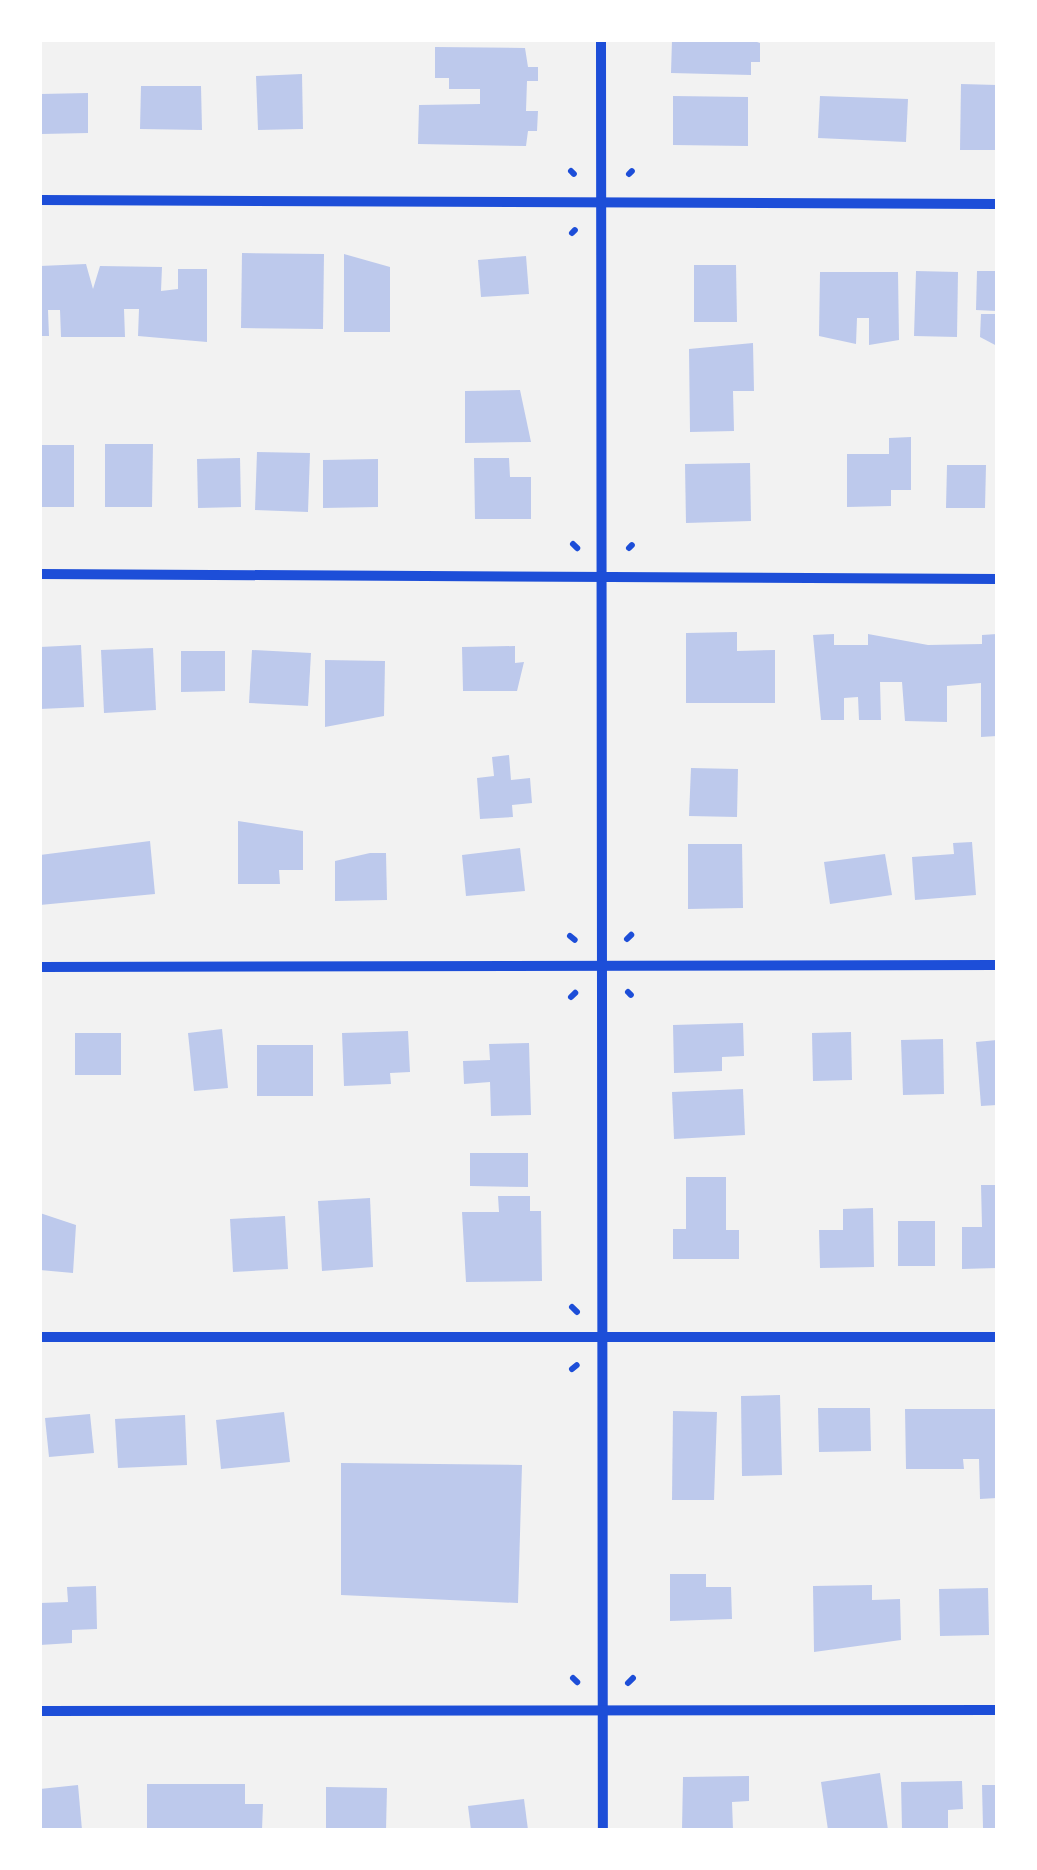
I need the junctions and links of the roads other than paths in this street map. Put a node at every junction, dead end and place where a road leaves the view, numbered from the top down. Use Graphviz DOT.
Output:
graph roads {
  1 [pos="601,40"];
  2 [pos="40,200"];
  3 [pos="600,202"];
  4 [pos="997,204"];
  5 [pos="40,574"];
  6 [pos="603,578"];
  7 [pos="997,579"];
  8 [pos="601,964"];
  9 [pos="997,965"];
  10 [pos="40,967"];
  11 [pos="997,1337"];
  12 [pos="40,1338"];
  13 [pos="605,1338"];
  14 [pos="997,1710"];
  15 [pos="40,1711"];
  16 [pos="603,1712"];
  17 [pos="604,1830"];
  1 -- 3 [label="street"];
  2 -- 3 [label="street"];
  3 -- 4 [label="street"];
  3 -- 6 [label="street"];
  5 -- 6 [label="street"];
  6 -- 7 [label="street"];
  6 -- 8 [label="street"];
  8 -- 9 [label="street"];
  8 -- 10 [label="street"];
  8 -- 13 [label="street"];
  11 -- 13 [label="street"];
  12 -- 13 [label="street"];
  13 -- 16 [label="street"];
  14 -- 16 [label="street"];
  15 -- 16 [label="street"];
  16 -- 17 [label="street"];
}
